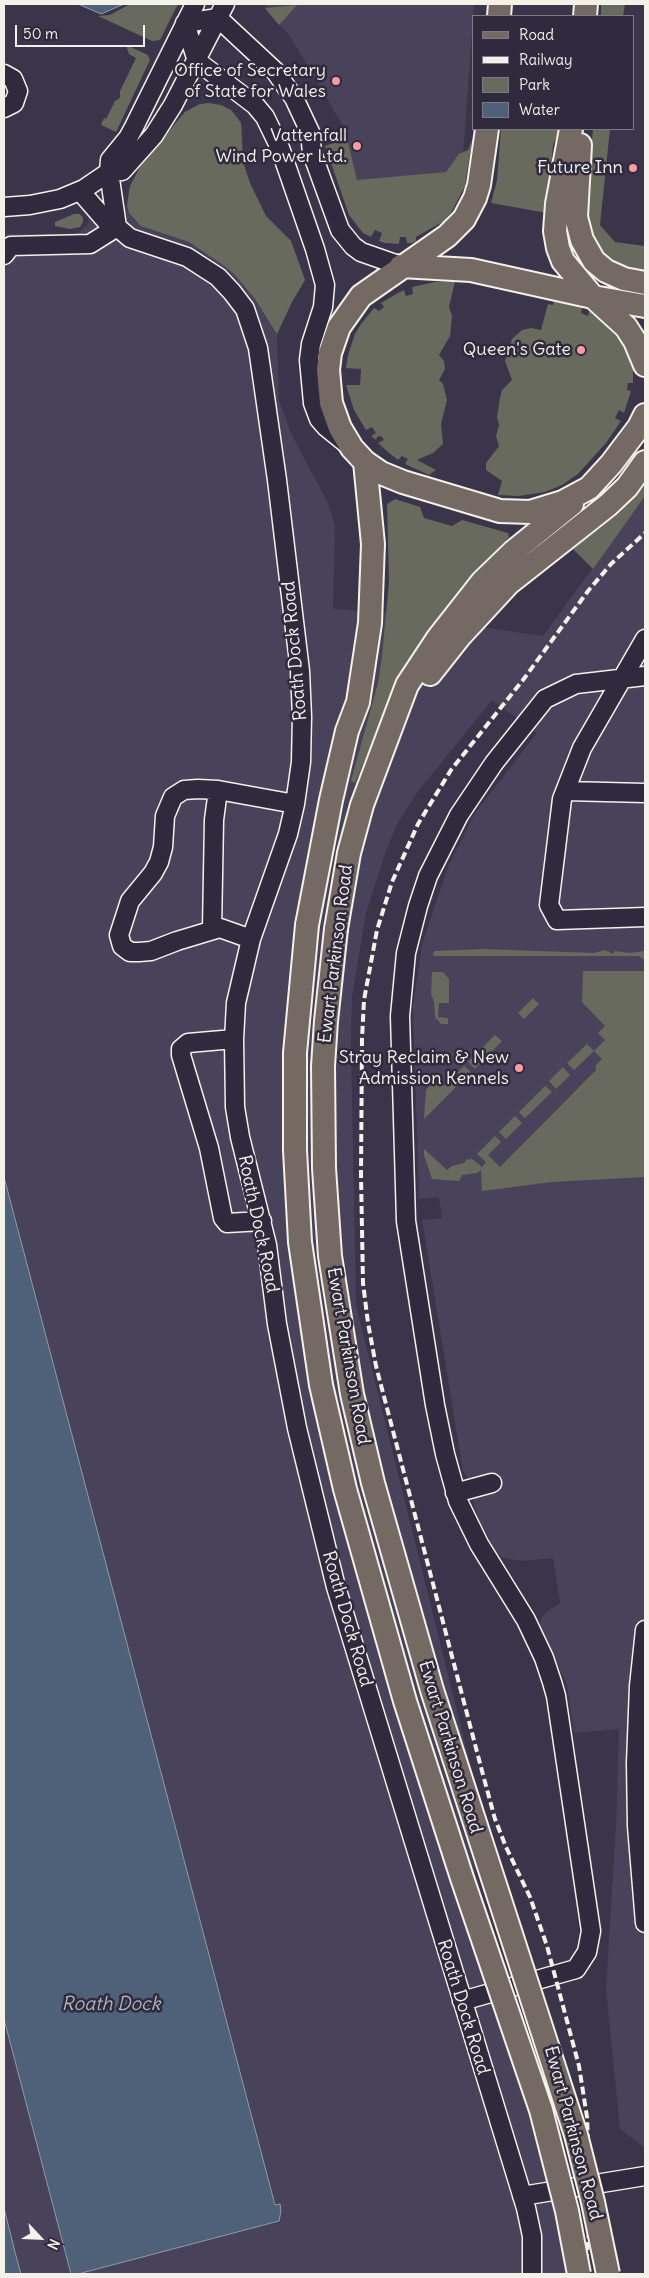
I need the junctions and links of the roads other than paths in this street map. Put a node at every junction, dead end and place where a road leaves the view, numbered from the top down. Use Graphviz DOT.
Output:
graph roads {
  1 [pos="195,4"];
  2 [pos="222,11"];
  3 [pos="185,23"];
  4 [pos="197,61"];
  5 [pos="4,74"];
  6 [pos="4,108"];
  7 [pos="487,130"];
  8 [pos="571,130"];
  9 [pos="580,130"];
  10 [pos="109,172"];
  11 [pos="80,191"];
  12 [pos="4,207"];
  13 [pos="117,227"];
  14 [pos="6,249"];
  15 [pos="401,266"];
  16 [pos="645,283"];
  17 [pos="593,297"];
  18 [pos="645,306"];
  19 [pos="645,365"];
  20 [pos="645,415"];
  21 [pos="359,455"];
  22 [pos="645,462"];
  23 [pos="589,488"];
  24 [pos="645,639"];
  25 [pos="645,676"];
  26 [pos="621,678"];
  27 [pos="392,725"];
  28 [pos="218,790"];
  29 [pos="566,791"];
  30 [pos="645,792"];
  31 [pos="295,804"];
  32 [pos="645,917"];
  33 [pos="212,930"];
  34 [pos="251,939"];
  35 [pos="234,1039"];
  36 [pos="262,1221"];
  37 [pos="492,1483"];
  38 [pos="455,1493"];
  39 [pos="645,1630"];
  40 [pos="643,1866"];
  41 [pos="645,1923"];
  42 [pos="462,2001"];
  43 [pos="645,2176"];
  44 [pos="522,2196"];
  45 [pos="532,2274"];
  46 [pos="579,2274"];
  47 [pos="608,2274"];
  1 -- 3 [label="street"];
  2 -- 3 [label="street"];
  2 -- 4 [label="street"];
  2 -- 15 [label="street"];
  3 -- 4 [label="street"];
  3 -- 10 [label="street"];
  4 -- 10 [label="street"];
  4 -- 21 [label="street"];
  5 -- 6 [label="street"];
  7 -- 15 [label="main road"];
  8 -- 17 [label="main road"];
  9 -- 16 [label="main road"];
  10 -- 11 [label="street"];
  10 -- 13 [label="street"];
  11 -- 12 [label="street"];
  11 -- 13 [label="street, Roath Dock Road"];
  13 -- 14 [label="street"];
  13 -- 31 [label="street, Roath Dock Road"];
  15 -- 17 [label="main road"];
  15 -- 21 [label="main road"];
  17 -- 18 [label="main road"];
  17 -- 19 [label="main road"];
  20 -- 23 [label="main road, Ewart Parkinson Road"];
  21 -- 23 [label="main road"];
  21 -- 46 [label="main road, Ewart Parkinson Road, bridge"];
  22 -- 27 [label="main road"];
  23 -- 27 [label="main road, Ewart Parkinson Road"];
  24 -- 26 [label="street"];
  25 -- 26 [label="street"];
  26 -- 29 [label="street"];
  26 -- 38 [label="street"];
  27 -- 47 [label="main road, Ewart Parkinson Road, bridge"];
  28 -- 31 [label="street"];
  28 -- 33 [label="street"];
  28 -- 33 [label="street"];
  29 -- 30 [label="street"];
  29 -- 32 [label="street"];
  31 -- 34 [label="street, Roath Dock Road"];
  33 -- 34 [label="street"];
  34 -- 35 [label="street, Roath Dock Road"];
  35 -- 36 [label="street, Roath Dock Road"];
  35 -- 36 [label="street"];
  36 -- 42 [label="street, Roath Dock Road"];
  37 -- 38 [label="street"];
  38 -- 42 [label="street"];
  39 -- 40 [label="street"];
  40 -- 41 [label="street"];
  42 -- 44 [label="street, Roath Dock Road"];
  43 -- 44 [label="street"];
  44 -- 45 [label="street, Roath Dock Road"];
}
